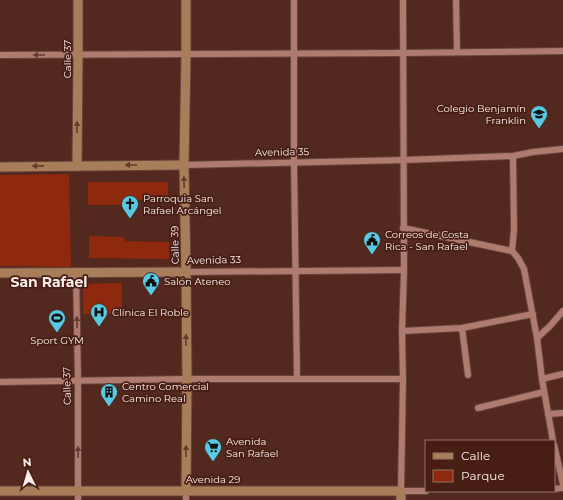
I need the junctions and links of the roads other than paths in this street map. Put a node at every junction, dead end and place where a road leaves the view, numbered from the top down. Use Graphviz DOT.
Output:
graph roads {
  1 [pos="78,0"];
  2 [pos="186,0"];
  3 [pos="294,0"];
  4 [pos="403,0"];
  5 [pos="456,0"];
  6 [pos="563,51"];
  7 [pos="457,52"];
  8 [pos="294,53"];
  9 [pos="403,53"];
  10 [pos="186,54"];
  11 [pos="0,55"];
  12 [pos="78,55"];
  13 [pos="563,149"];
  14 [pos="513,156"];
  15 [pos="404,160"];
  16 [pos="294,162"];
  17 [pos="184,165"];
  18 [pos="77,166"];
  19 [pos="0,167"];
  20 [pos="403,228"];
  21 [pos="512,251"];
  22 [pos="295,270"];
  23 [pos="404,270"];
  24 [pos="76,272"];
  25 [pos="186,272"];
  26 [pos="0,273"];
  27 [pos="563,311"];
  28 [pos="533,314"];
  29 [pos="462,328"];
  30 [pos="402,331"];
  31 [pos="537,338"];
  32 [pos="563,374"];
  33 [pos="468,375"];
  34 [pos="187,379"];
  35 [pos="297,379"];
  36 [pos="403,379"];
  37 [pos="542,379"];
  38 [pos="78,380"];
  39 [pos="0,382"];
  40 [pos="544,392"];
  41 [pos="478,408"];
  42 [pos="563,413"];
  43 [pos="548,414"];
  44 [pos="553,440"];
  45 [pos="555,449"];
  46 [pos="563,484"];
  47 [pos="186,490"];
  48 [pos="0,491"];
  49 [pos="425,491"];
  50 [pos="401,495"];
  51 [pos="78,496"];
  52 [pos="186,500"];
  1 -- 12 [label="main road, Calle 37"];
  2 -- 10 [label="main road, Calle 39"];
  3 -- 8 [label="street"];
  4 -- 9 [label="street"];
  5 -- 7 [label="street"];
  6 -- 7 [label="street"];
  7 -- 9 [label="street"];
  8 -- 9 [label="street"];
  8 -- 10 [label="street"];
  8 -- 16 [label="street"];
  9 -- 15 [label="street"];
  10 -- 12 [label="street"];
  10 -- 17 [label="main road, Calle 39"];
  12 -- 11 [label="street, one-way"];
  18 -- 12 [label="main road, Calle 37, one-way"];
  13 -- 14 [label="street, Avenida 35"];
  14 -- 15 [label="street, Avenida 35"];
  14 -- 21 [label="street"];
  15 -- 16 [label="street, Avenida 35"];
  15 -- 20 [label="street"];
  16 -- 17 [label="street, Avenida 35"];
  16 -- 22 [label="street"];
  17 -- 18 [label="main road, Avenida 35, one-way"];
  25 -- 17 [label="main road, Calle 39, one-way"];
  18 -- 19 [label="main road, Avenida 35, one-way"];
  20 -- 21 [label="street"];
  20 -- 23 [label="street"];
  21 -- 28 [label="street"];
  22 -- 23 [label="street, Avenida 33"];
  22 -- 25 [label="street, Avenida 33"];
  22 -- 35 [label="street"];
  23 -- 30 [label="street"];
  24 -- 25 [label="main road, Avenida 33"];
  24 -- 26 [label="main road, Avenida 33"];
  38 -- 24 [label="street, Calle 37, one-way"];
  34 -- 25 [label="main road, Calle 39, one-way"];
  27 -- 31 [label="street"];
  28 -- 29 [label="street"];
  28 -- 31 [label="street"];
  29 -- 30 [label="street"];
  29 -- 33 [label="street"];
  30 -- 36 [label="street"];
  31 -- 37 [label="street"];
  32 -- 37 [label="street"];
  34 -- 35 [label="street"];
  34 -- 38 [label="street"];
  47 -- 34 [label="main road, Calle 39, one-way"];
  35 -- 36 [label="street"];
  36 -- 50 [label="street"];
  37 -- 40 [label="street"];
  38 -- 39 [label="street"];
  51 -- 38 [label="street, Calle 37, one-way"];
  40 -- 41 [label="street"];
  40 -- 43 [label="street"];
  42 -- 43 [label="street"];
  43 -- 44 [label="street"];
  45 -- 46 [label="street"];
  47 -- 50 [label="main road, Avenida 29"];
  47 -- 51 [label="main road, Avenida 29"];
  47 -- 52 [label="street"];
  48 -- 51 [label="main road, Avenida 29"];
  49 -- 50 [label="street, Avenida 29"];
}
